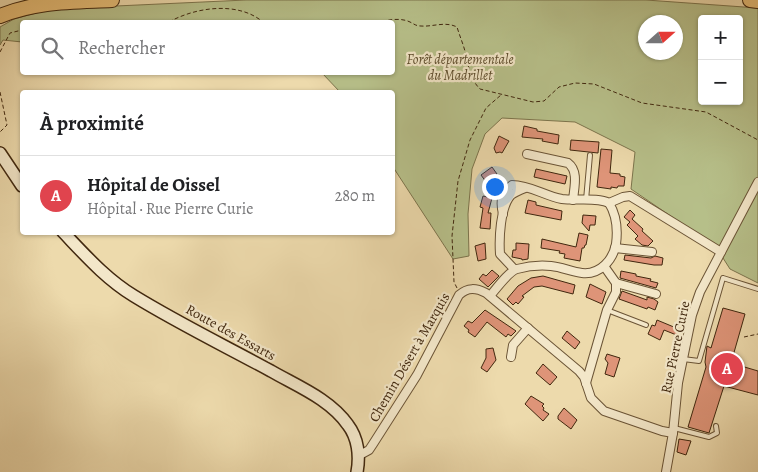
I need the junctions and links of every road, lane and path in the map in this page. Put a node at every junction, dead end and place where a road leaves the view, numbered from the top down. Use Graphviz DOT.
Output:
graph roads {
  1 [pos="112,0"];
  2 [pos="750,0"];
  3 [pos="758,1"];
  4 [pos="0,16"];
  5 [pos="173,20"];
  6 [pos="261,20"];
  7 [pos="389,20"];
  8 [pos="20,30"];
  9 [pos="0,52"];
  10 [pos="0,92"];
  11 [pos="501,95"];
  12 [pos="0,132"];
  13 [pos="758,140"];
  14 [pos="0,153"];
  15 [pos="527,154"];
  16 [pos="590,155"];
  17 [pos="758,182"];
  18 [pos="20,183"];
  19 [pos="573,200"];
  20 [pos="586,200"];
  21 [pos="609,203"];
  22 [pos="66,235"];
  23 [pos="615,248"];
  24 [pos="652,252"];
  25 [pos="721,252"];
  26 [pos="604,266"];
  27 [pos="514,270"];
  28 [pos="616,283"];
  29 [pos="758,289"];
  30 [pos="656,294"];
  31 [pos="459,295"];
  32 [pos="490,296"];
  33 [pos="607,310"];
  34 [pos="646,325"];
  35 [pos="528,328"];
  36 [pos="758,334"];
  37 [pos="744,337"];
  38 [pos="511,357"];
  39 [pos="683,359"];
  40 [pos="586,383"];
  41 [pos="716,426"];
  42 [pos="674,430"];
  43 [pos="358,456"];
  44 [pos="357,472"];
  45 [pos="666,472"];
  1 -- 4 [label="highway"];
  2 -- 3 [label="highway"];
  5 -- 6 [label="path"];
  7 -- 11 [label="path"];
  8 -- 9 [label="path"];
  10 -- 12 [label="path"];
  11 -- 13 [label="path"];
  11 -- 31 [label="path"];
  14 -- 18 [label="main road"];
  15 -- 19 [label="street"];
  16 -- 20 [label="lane"];
  17 -- 25 [label="street, Rue Pierre Curie"];
  19 -- 20 [label="street"];
  19 -- 27 [label="street"];
  20 -- 21 [label="street"];
  21 -- 23 [label="street"];
  21 -- 25 [label="street"];
  22 -- 43 [label="main road, Route des Essarts"];
  23 -- 24 [label="street"];
  23 -- 26 [label="street"];
  25 -- 39 [label="street, Rue Pierre Curie"];
  26 -- 27 [label="street"];
  26 -- 28 [label="street"];
  27 -- 32 [label="street"];
  28 -- 30 [label="street"];
  28 -- 33 [label="street"];
  29 -- 39 [label="lane"];
  31 -- 32 [label="street, Chemin Désert à Marquis"];
  31 -- 43 [label="street, Chemin Désert à Marquis"];
  32 -- 35 [label="street"];
  33 -- 34 [label="lane"];
  33 -- 40 [label="street"];
  35 -- 38 [label="street"];
  35 -- 40 [label="street"];
  36 -- 37 [label="path"];
  39 -- 42 [label="street, Rue Pierre Curie"];
  40 -- 42 [label="street"];
  41 -- 42 [label="lane"];
  42 -- 45 [label="street, Rue Pierre Curie"];
  43 -- 44 [label="main road, Route des Essarts"];
}
